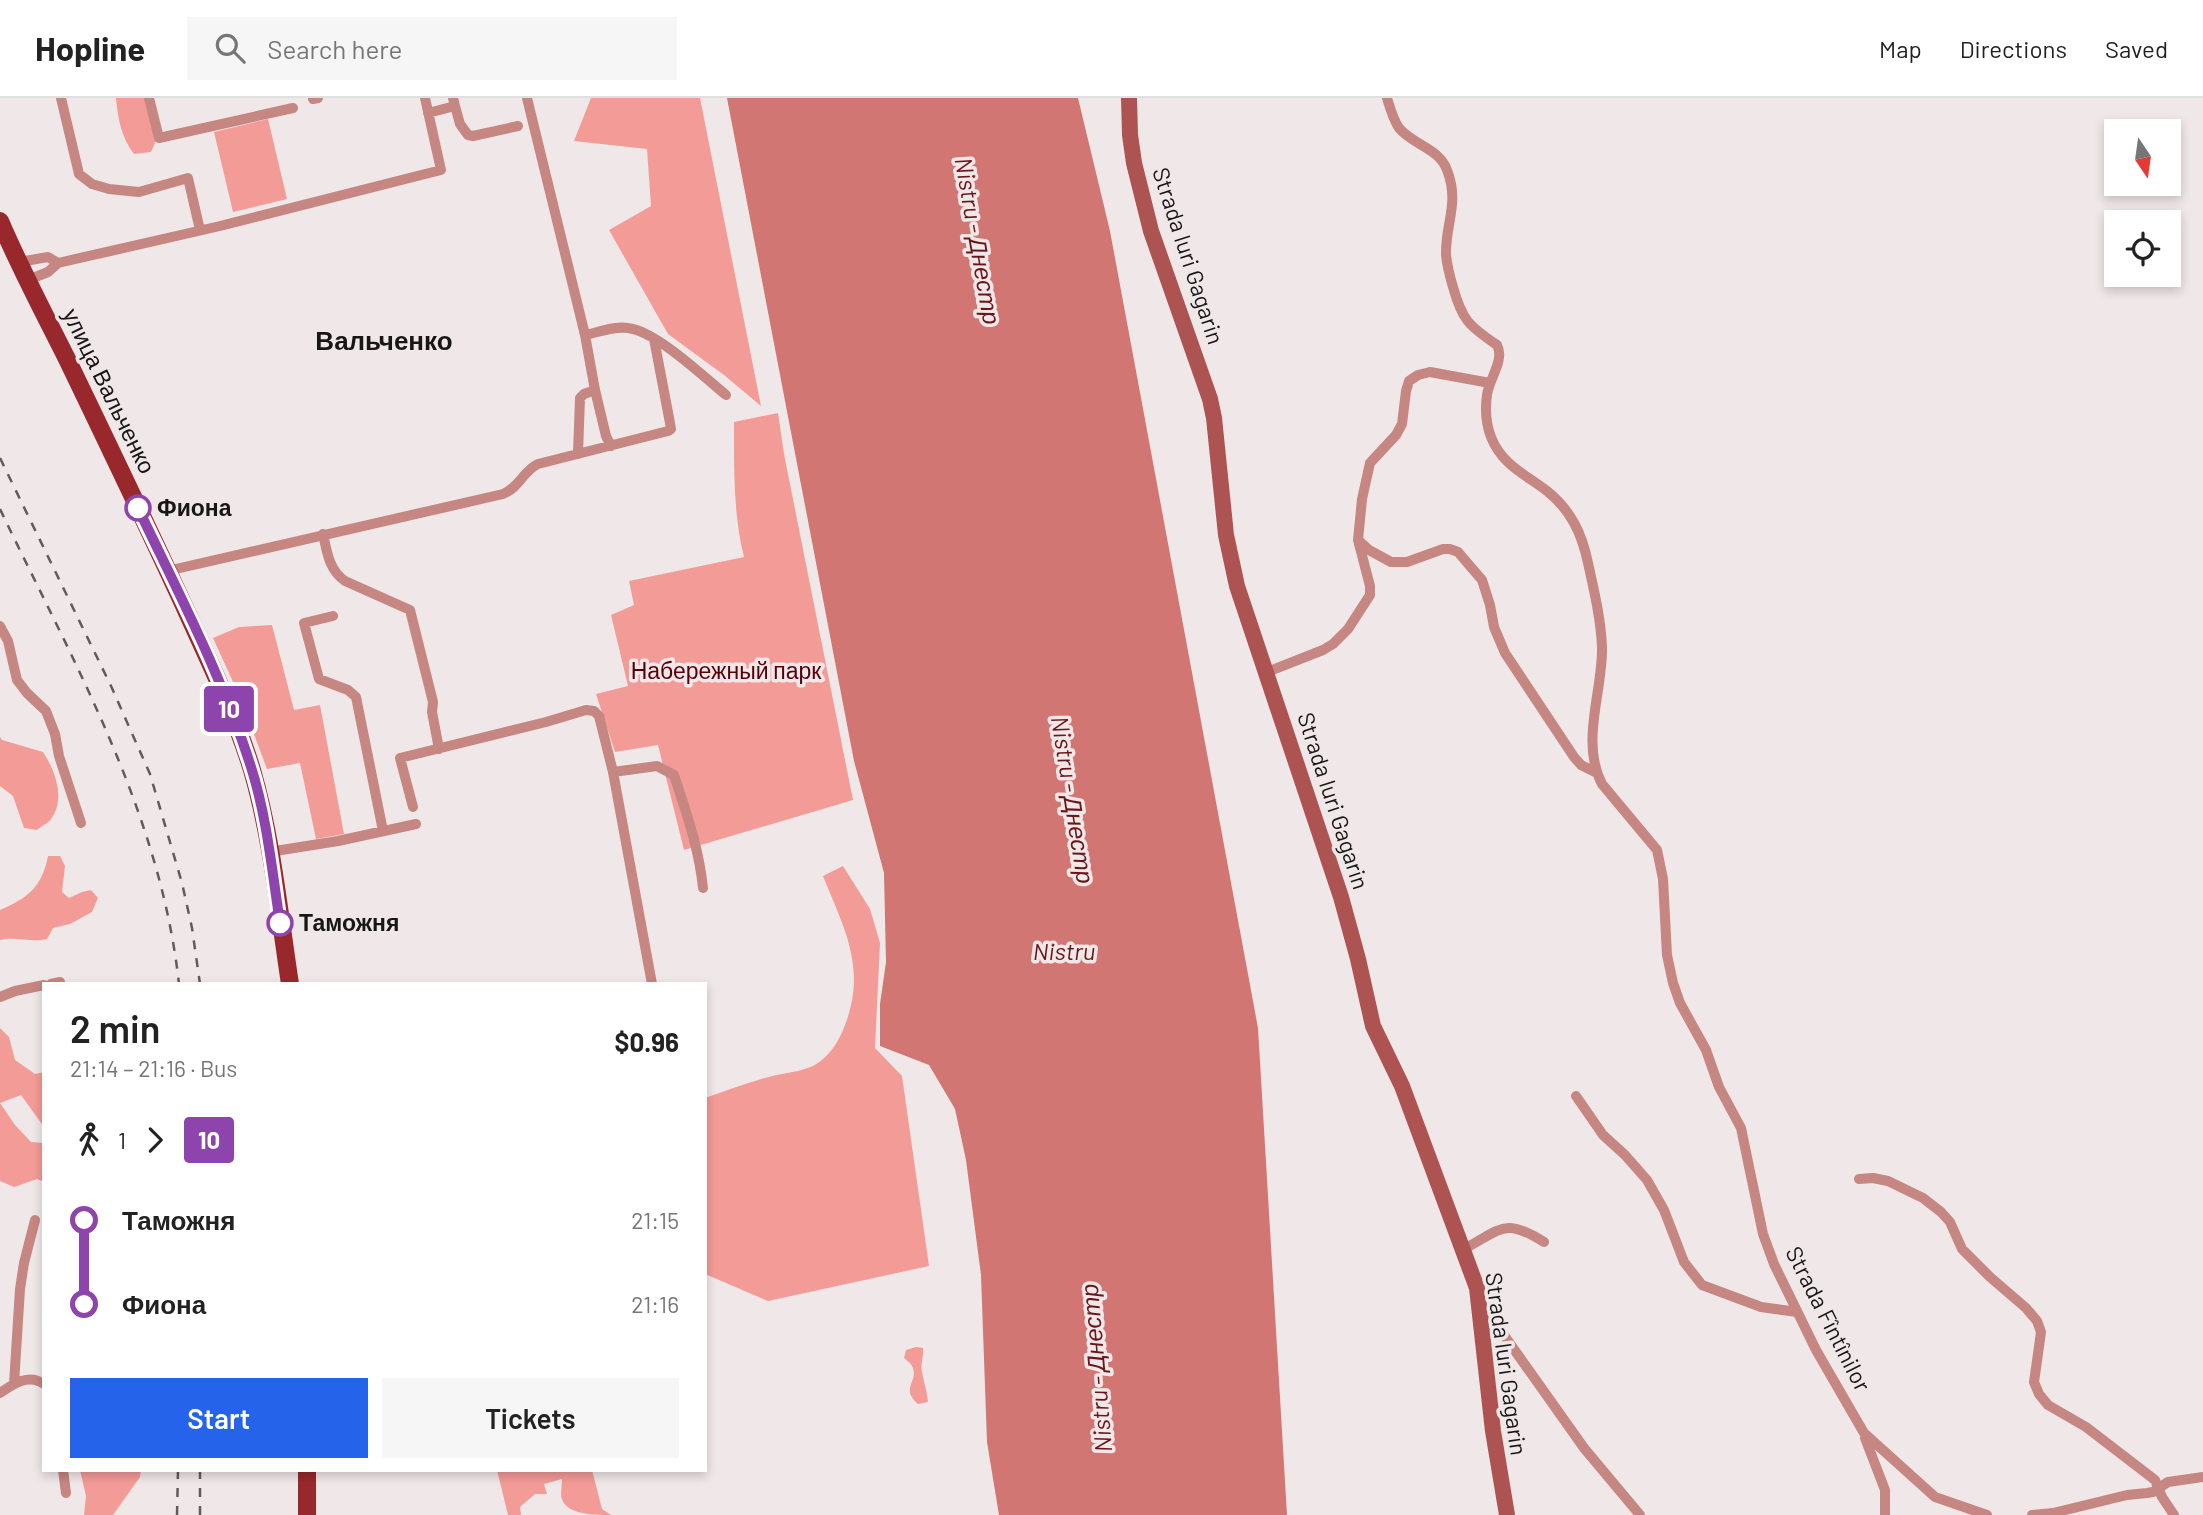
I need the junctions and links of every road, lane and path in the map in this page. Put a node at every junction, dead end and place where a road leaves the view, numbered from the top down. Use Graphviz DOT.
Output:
graph roads {
  1 [pos="61,98"];
  2 [pos="149,98"];
  3 [pos="425,98"];
  4 [pos="527,98"];
  5 [pos="1129,98"];
  6 [pos="1387,98"];
  7 [pos="454,102"];
  8 [pos="293,108"];
  9 [pos="428,113"];
  10 [pos="518,126"];
  11 [pos="0,221"];
  12 [pos="200,230"];
  13 [pos="19,261"];
  14 [pos="58,263"];
  15 [pos="28,280"];
  16 [pos="585,335"];
  17 [pos="653,339"];
  18 [pos="1490,383"];
  19 [pos="595,390"];
  20 [pos="726,395"];
  21 [pos="611,446"];
  22 [pos="578,454"];
  23 [pos="323,534"];
  24 [pos="1358,540"];
  25 [pos="167,570"];
  26 [pos="333,616"];
  27 [pos="0,626"];
  28 [pos="1267,671"];
  29 [pos="439,749"];
  30 [pos="613,772"];
  31 [pos="1597,773"];
  32 [pos="413,807"];
  33 [pos="80,822"];
  34 [pos="416,824"];
  35 [pos="383,831"];
  36 [pos="270,852"];
  37 [pos="703,888"];
  38 [pos="290,982"];
  39 [pos="652,982"];
  40 [pos="42,985"];
  41 [pos="0,997"];
  42 [pos="1576,1096"];
  43 [pos="1859,1179"];
  44 [pos="35,1220"];
  45 [pos="1544,1242"];
  46 [pos="1464,1250"];
  47 [pos="1480,1309"];
  48 [pos="1797,1312"];
  49 [pos="42,1383"];
  50 [pos="14,1384"];
  51 [pos="0,1393"];
  52 [pos="1864,1433"];
  53 [pos="63,1472"];
  54 [pos="307,1472"];
  55 [pos="2203,1477"];
  56 [pos="2158,1488"];
  57 [pos="66,1493"];
  58 [pos="307,1515"];
  59 [pos="1507,1515"];
  60 [pos="1640,1515"];
  61 [pos="1885,1515"];
  62 [pos="1987,1515"];
  63 [pos="2032,1515"];
  64 [pos="2174,1515"];
  1 -- 12 [label="street"];
  2 -- 8 [label="street"];
  3 -- 9 [label="street"];
  4 -- 16 [label="street"];
  5 -- 28 [label="main road, Strada Iuri Gagarin"];
  6 -- 18 [label="street"];
  7 -- 9 [label="street"];
  7 -- 10 [label="street"];
  9 -- 12 [label="street"];
  11 -- 13 [label="main road, улица Вальченко"];
  12 -- 14 [label="street"];
  13 -- 14 [label="street"];
  13 -- 15 [label="main road, улица Вальченко"];
  14 -- 15 [label="street"];
  15 -- 25 [label="main road, улица Вальченко"];
  16 -- 17 [label="street"];
  16 -- 19 [label="street"];
  17 -- 20 [label="street"];
  17 -- 21 [label="street"];
  18 -- 24 [label="street"];
  18 -- 31 [label="street"];
  19 -- 21 [label="street"];
  19 -- 22 [label="street"];
  21 -- 22 [label="street"];
  22 -- 23 [label="street"];
  23 -- 25 [label="street"];
  23 -- 29 [label="street"];
  24 -- 28 [label="street"];
  24 -- 31 [label="street, Strada Fîntînilor"];
  25 -- 36 [label="main road, улица Вальченко"];
  26 -- 35 [label="street"];
  27 -- 33 [label="street"];
  28 -- 46 [label="main road, Strada Iuri Gagarin"];
  29 -- 30 [label="street"];
  29 -- 32 [label="street"];
  30 -- 37 [label="street"];
  30 -- 39 [label="street"];
  31 -- 48 [label="street, Strada Fîntînilor"];
  34 -- 35 [label="street"];
  35 -- 36 [label="street"];
  36 -- 38 [label="main road, улица Вальченко"];
  40 -- 41 [label="street"];
  42 -- 48 [label="street"];
  43 -- 56 [label="street"];
  44 -- 50 [label="street"];
  45 -- 46 [label="street"];
  46 -- 47 [label="main road, Strada Iuri Gagarin"];
  47 -- 59 [label="main road, Strada Iuri Gagarin"];
  47 -- 60 [label="street"];
  48 -- 52 [label="street, Strada Fîntînilor"];
  49 -- 50 [label="street"];
  50 -- 51 [label="street"];
  52 -- 61 [label="street"];
  52 -- 62 [label="street, Strada Fîntînilor"];
  53 -- 57 [label="street"];
  54 -- 58 [label="main road"];
  55 -- 56 [label="street"];
  56 -- 63 [label="street"];
  56 -- 64 [label="street"];
}
